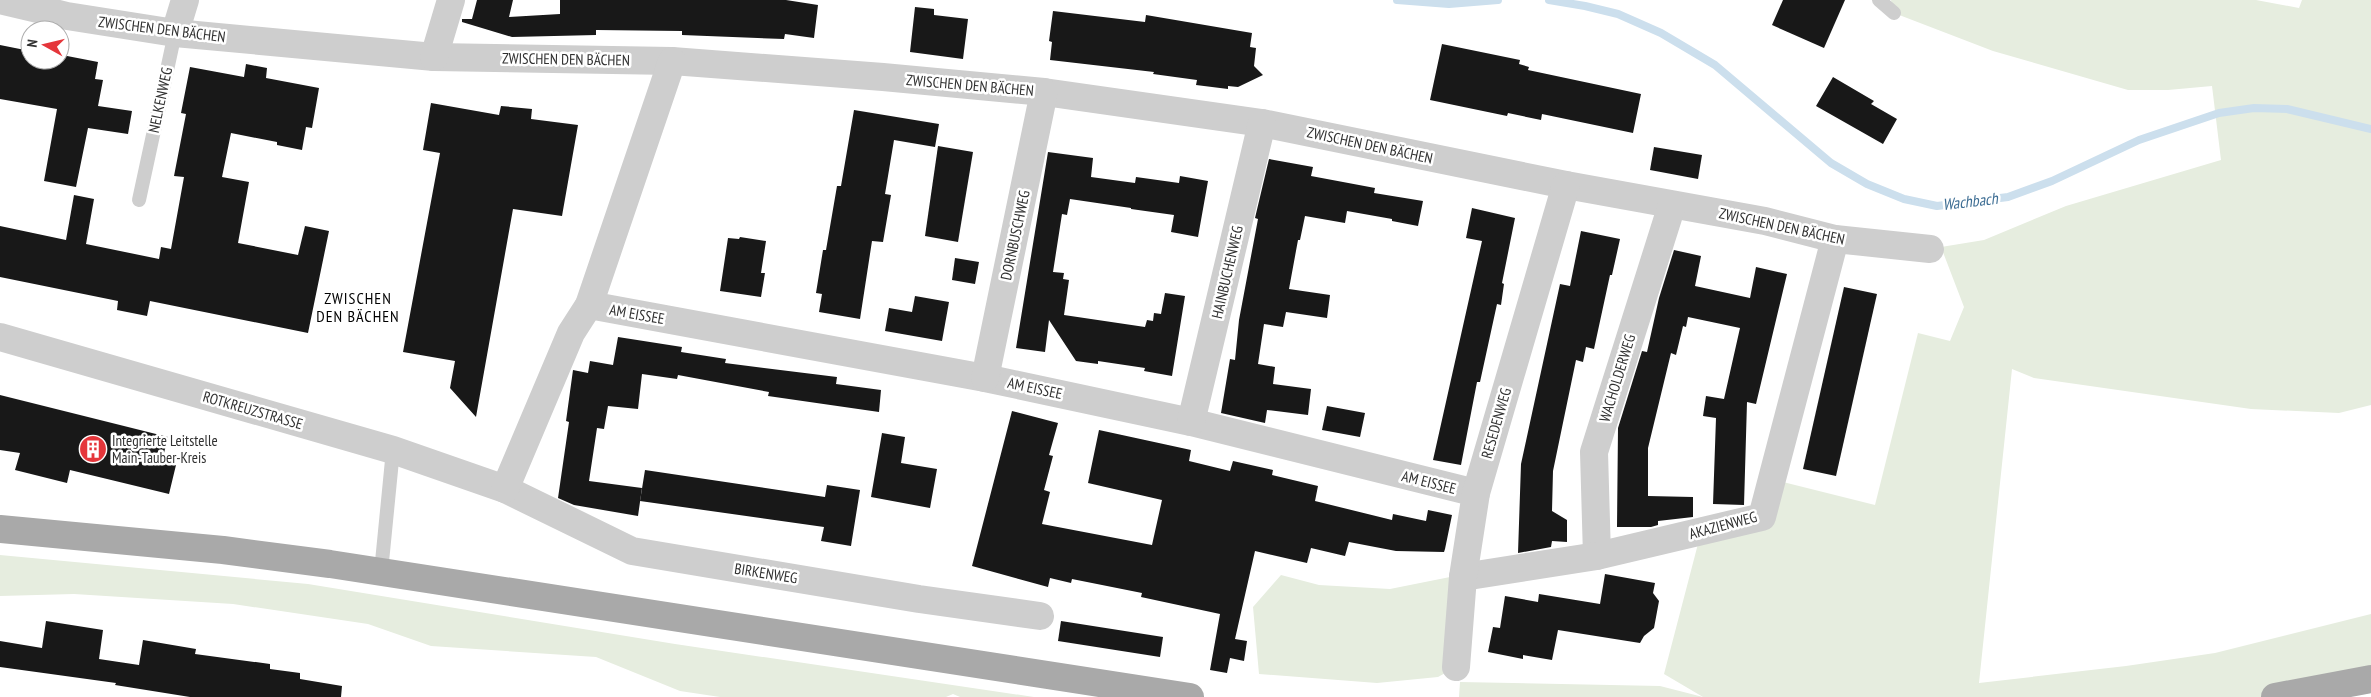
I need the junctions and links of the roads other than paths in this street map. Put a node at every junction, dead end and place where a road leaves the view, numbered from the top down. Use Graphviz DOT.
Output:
graph roads {
  1 [pos="0,0"];
  2 [pos="185,0"];
  3 [pos="452,0"];
  4 [pos="1879,0"];
  5 [pos="1894,13"];
  6 [pos="174,33"];
  7 [pos="434,57"];
  8 [pos="672,60"];
  9 [pos="1044,92"];
  10 [pos="1262,123"];
  11 [pos="1566,185"];
  12 [pos="139,200"];
  13 [pos="1672,205"];
  14 [pos="1835,239"];
  15 [pos="1930,249"];
  16 [pos="589,305"];
  17 [pos="0,337"];
  18 [pos="985,378"];
  19 [pos="1191,422"];
  20 [pos="393,450"];
  21 [pos="505,489"];
  22 [pos="1476,493"];
  23 [pos="0,529"];
  24 [pos="1597,556"];
  25 [pos="381,572"];
  26 [pos="1463,577"];
  27 [pos="1040,616"];
  28 [pos="1456,667"];
  29 [pos="2371,679"];
  30 [pos="1190,697"];
  31 [pos="2275,697"];
  1 -- 6 [label="street, ZWISCHEN DEN BÄCHEN"];
  2 -- 6 [label="street, NELKENWEG"];
  3 -- 7 [label="street"];
  4 -- 5 [label="lane"];
  6 -- 7 [label="street, ZWISCHEN DEN BÄCHEN"];
  6 -- 12 [label="lane, NELKENWEG"];
  7 -- 8 [label="street, ZWISCHEN DEN BÄCHEN"];
  8 -- 9 [label="street, ZWISCHEN DEN BÄCHEN"];
  8 -- 16 [label="street, AM EISSEE"];
  9 -- 10 [label="street, ZWISCHEN DEN BÄCHEN"];
  9 -- 18 [label="street, DORNBUSCHWEG"];
  10 -- 11 [label="street, ZWISCHEN DEN BÄCHEN"];
  10 -- 19 [label="street, HAINBUCHENWEG"];
  11 -- 13 [label="street, ZWISCHEN DEN BÄCHEN"];
  11 -- 22 [label="street, RESEDENWEG"];
  13 -- 14 [label="street, ZWISCHEN DEN BÄCHEN"];
  13 -- 24 [label="street, WACHOLDERWEG"];
  14 -- 15 [label="street, ZWISCHEN DEN BÄCHEN"];
  14 -- 24 [label="street, AKAZIENWEG"];
  16 -- 18 [label="street, AM EISSEE"];
  16 -- 21 [label="street, AM EISSEE"];
  17 -- 20 [label="street, ROTKREUZSTRASSE"];
  18 -- 19 [label="street, AM EISSEE"];
  19 -- 22 [label="street, AM EISSEE"];
  20 -- 21 [label="street, ROTKREUZSTRASSE"];
  20 -- 25 [label="lane"];
  21 -- 27 [label="street, BIRKENWEG"];
  22 -- 26 [label="street, RESEDENWEG"];
  23 -- 25 [label="main road"];
  24 -- 26 [label="street, AKAZIENWEG"];
  25 -- 30 [label="main road"];
  26 -- 28 [label="street, RESEDENWEG"];
  29 -- 31 [label="main road"];
}
